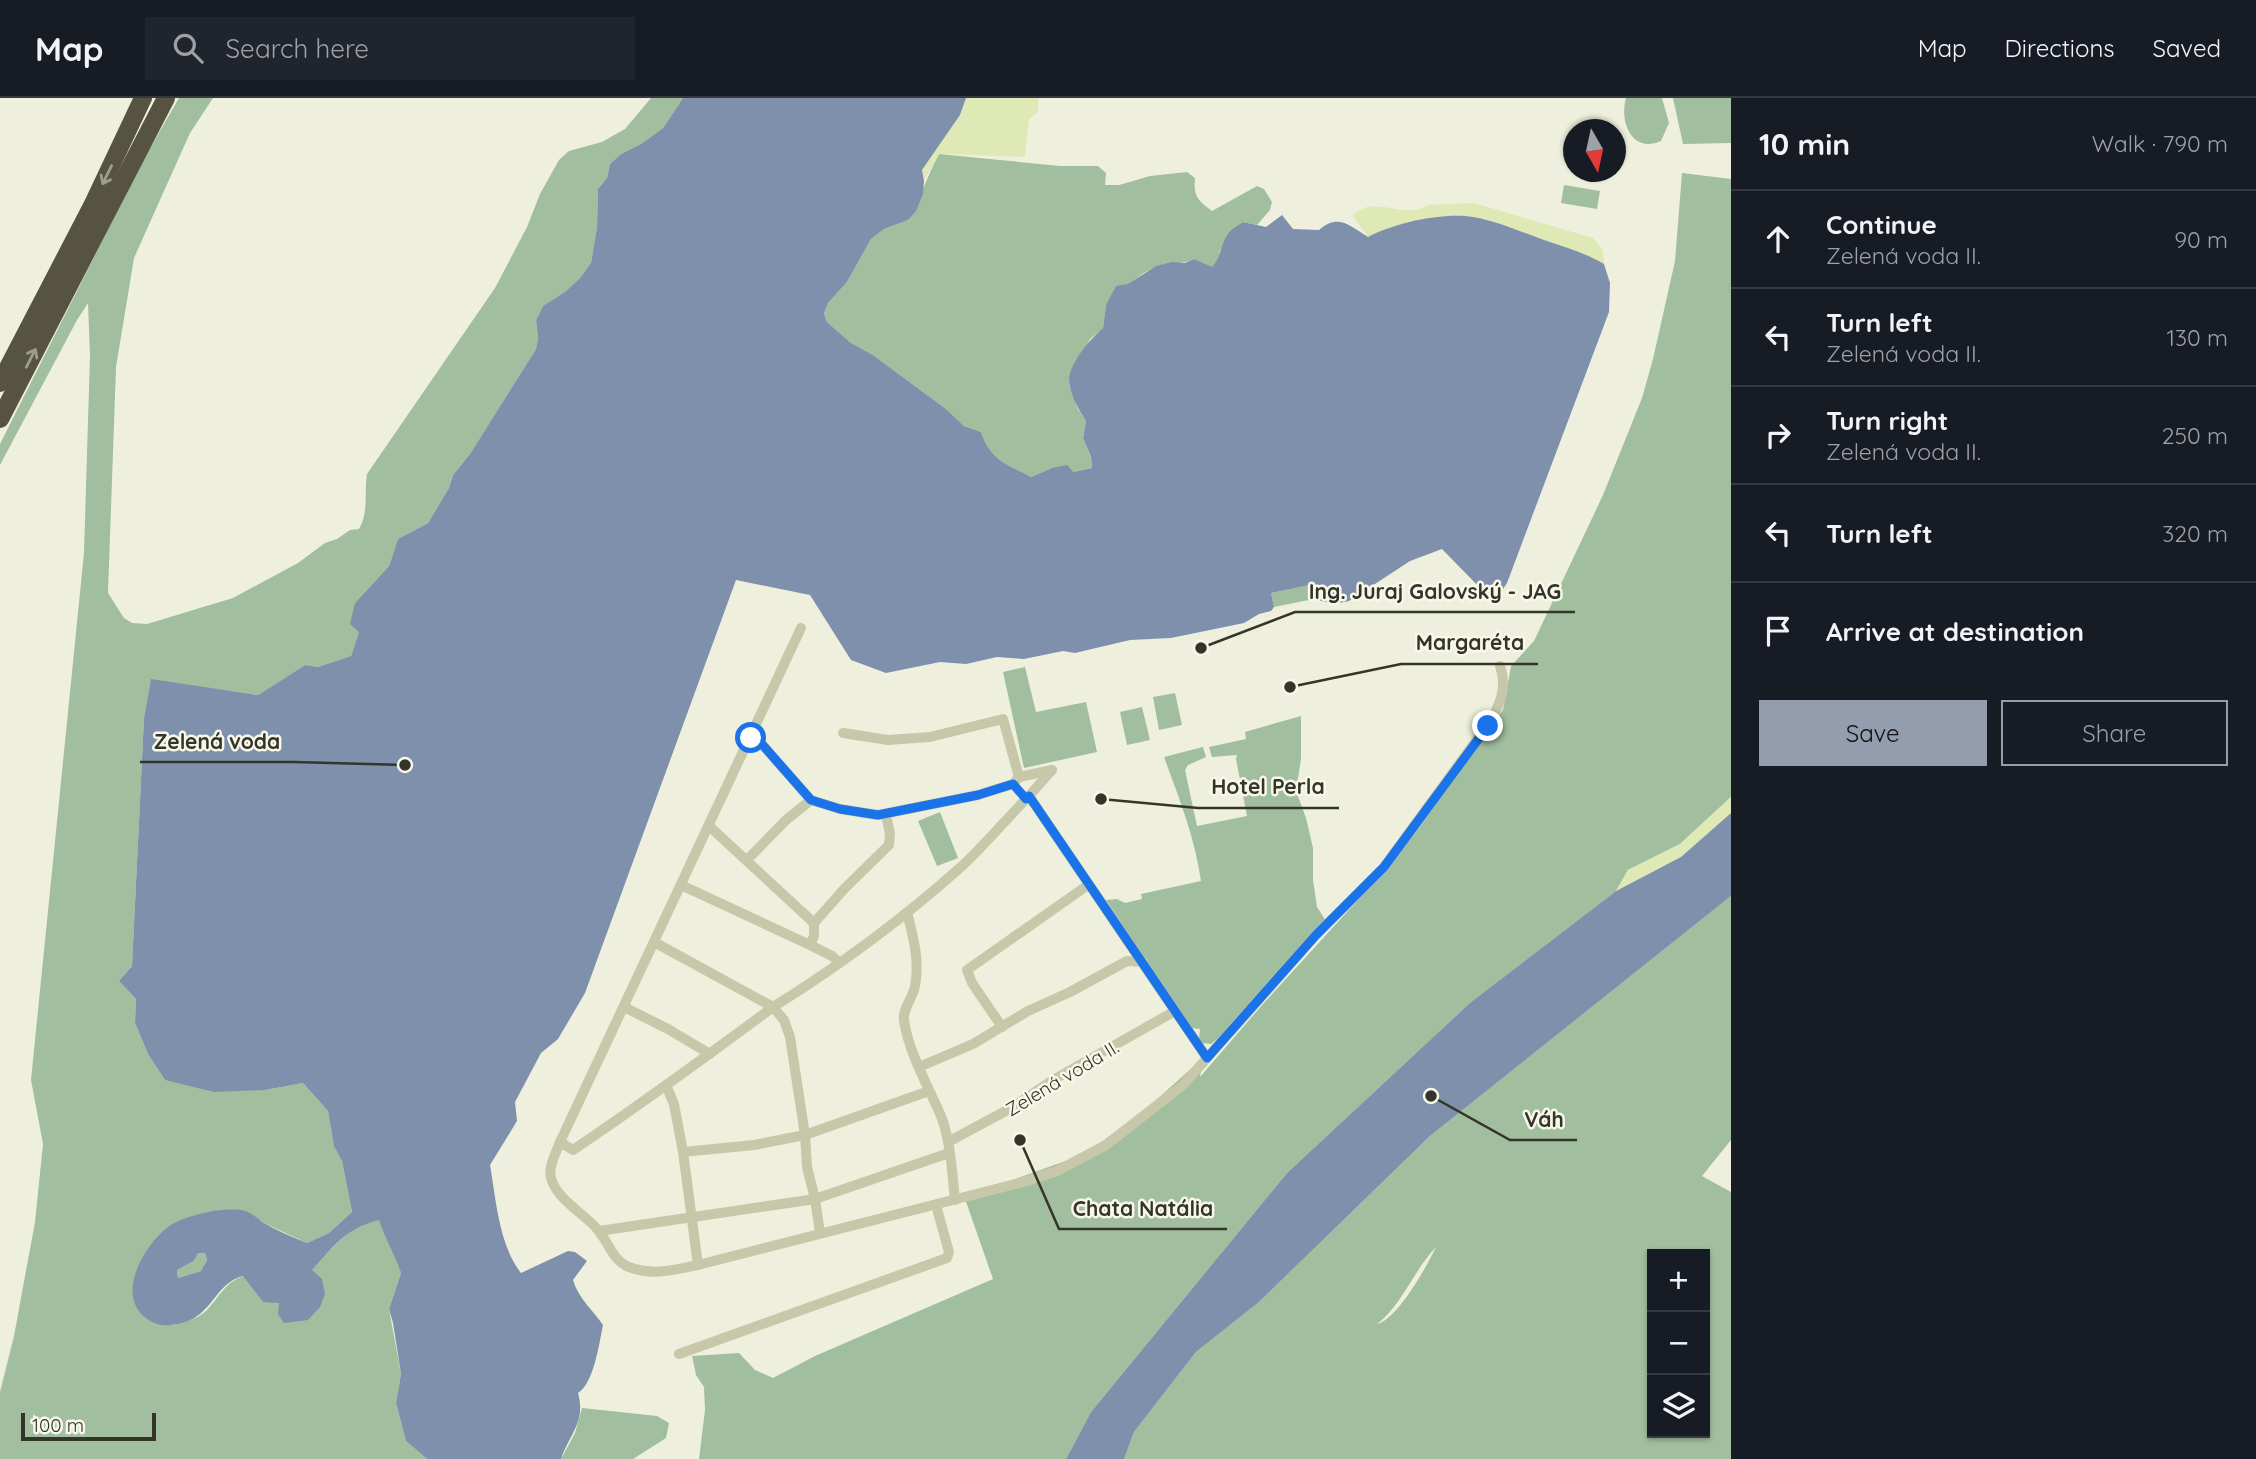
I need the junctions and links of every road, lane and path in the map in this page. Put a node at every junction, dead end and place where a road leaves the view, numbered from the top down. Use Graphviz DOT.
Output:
graph roads {
  1 [pos="144,98"];
  2 [pos="166,98"];
  3 [pos="0,383"];
  4 [pos="0,419"];
  5 [pos="801,628"];
  6 [pos="1500,666"];
  7 [pos="843,733"];
  8 [pos="751,738"];
  9 [pos="1016,781"];
  10 [pos="1027,798"];
  11 [pos="811,800"];
  12 [pos="886,815"];
  13 [pos="709,827"];
  14 [pos="747,860"];
  15 [pos="681,885"];
  16 [pos="1088,886"];
  17 [pos="906,912"];
  18 [pos="814,923"];
  19 [pos="654,942"];
  20 [pos="810,945"];
  21 [pos="1132,948"];
  22 [pos="1128,961"];
  23 [pos="839,962"];
  24 [pos="1143,962"];
  25 [pos="624,1007"];
  26 [pos="773,1007"];
  27 [pos="1175,1011"];
  28 [pos="1002,1027"];
  29 [pos="710,1054"];
  30 [pos="1207,1058"];
  31 [pos="919,1068"];
  32 [pos="666,1085"];
  33 [pos="929,1091"];
  34 [pos="805,1135"];
  35 [pos="560,1142"];
  36 [pos="948,1147"];
  37 [pos="573,1150"];
  38 [pos="683,1152"];
  39 [pos="551,1166"];
  40 [pos="815,1199"];
  41 [pos="955,1200"];
  42 [pos="936,1205"];
  43 [pos="691,1217"];
  44 [pos="599,1231"];
  45 [pos="820,1233"];
  46 [pos="698,1265"];
  47 [pos="678,1354"];
  1 -- 3 [label="highway, one-way"];
  4 -- 2 [label="highway, one-way"];
  5 -- 8 [label="street"];
  6 -- 30 [label="street"];
  7 -- 9 [label="street"];
  8 -- 11 [label="street"];
  8 -- 13 [label="street"];
  9 -- 10 [label="street"];
  9 -- 10 [label="street"];
  9 -- 12 [label="street"];
  10 -- 16 [label="street"];
  10 -- 17 [label="street"];
  11 -- 12 [label="street"];
  11 -- 14 [label="street"];
  12 -- 18 [label="street"];
  13 -- 14 [label="street"];
  13 -- 15 [label="street"];
  14 -- 18 [label="street"];
  15 -- 19 [label="street"];
  15 -- 20 [label="street"];
  16 -- 21 [label="street"];
  16 -- 28 [label="street"];
  17 -- 23 [label="street"];
  17 -- 31 [label="street"];
  18 -- 20 [label="street"];
  19 -- 25 [label="street"];
  19 -- 26 [label="street"];
  20 -- 23 [label="street"];
  21 -- 22 [label="street"];
  21 -- 24 [label="street"];
  22 -- 24 [label="street"];
  22 -- 28 [label="street"];
  23 -- 26 [label="street"];
  24 -- 27 [label="street"];
  25 -- 29 [label="street"];
  25 -- 35 [label="street"];
  26 -- 29 [label="street"];
  26 -- 34 [label="street"];
  27 -- 30 [label="street"];
  27 -- 36 [label="street, Zelená voda II."];
  28 -- 31 [label="street"];
  29 -- 32 [label="street"];
  30 -- 41 [label="street"];
  31 -- 33 [label="street"];
  32 -- 37 [label="street"];
  32 -- 38 [label="street"];
  33 -- 34 [label="street"];
  33 -- 36 [label="street"];
  34 -- 38 [label="street"];
  34 -- 40 [label="street"];
  35 -- 37 [label="street"];
  35 -- 39 [label="street"];
  36 -- 40 [label="street, Zelená voda II."];
  36 -- 41 [label="street"];
  37 -- 39 [label="street"];
  38 -- 43 [label="street"];
  39 -- 44 [label="street"];
  40 -- 43 [label="street, Zelená voda II."];
  40 -- 45 [label="street"];
  41 -- 42 [label="street"];
  42 -- 45 [label="street"];
  42 -- 47 [label="street"];
  43 -- 44 [label="street, Zelená voda II."];
  43 -- 46 [label="street"];
  44 -- 46 [label="street"];
  45 -- 46 [label="street"];
}
